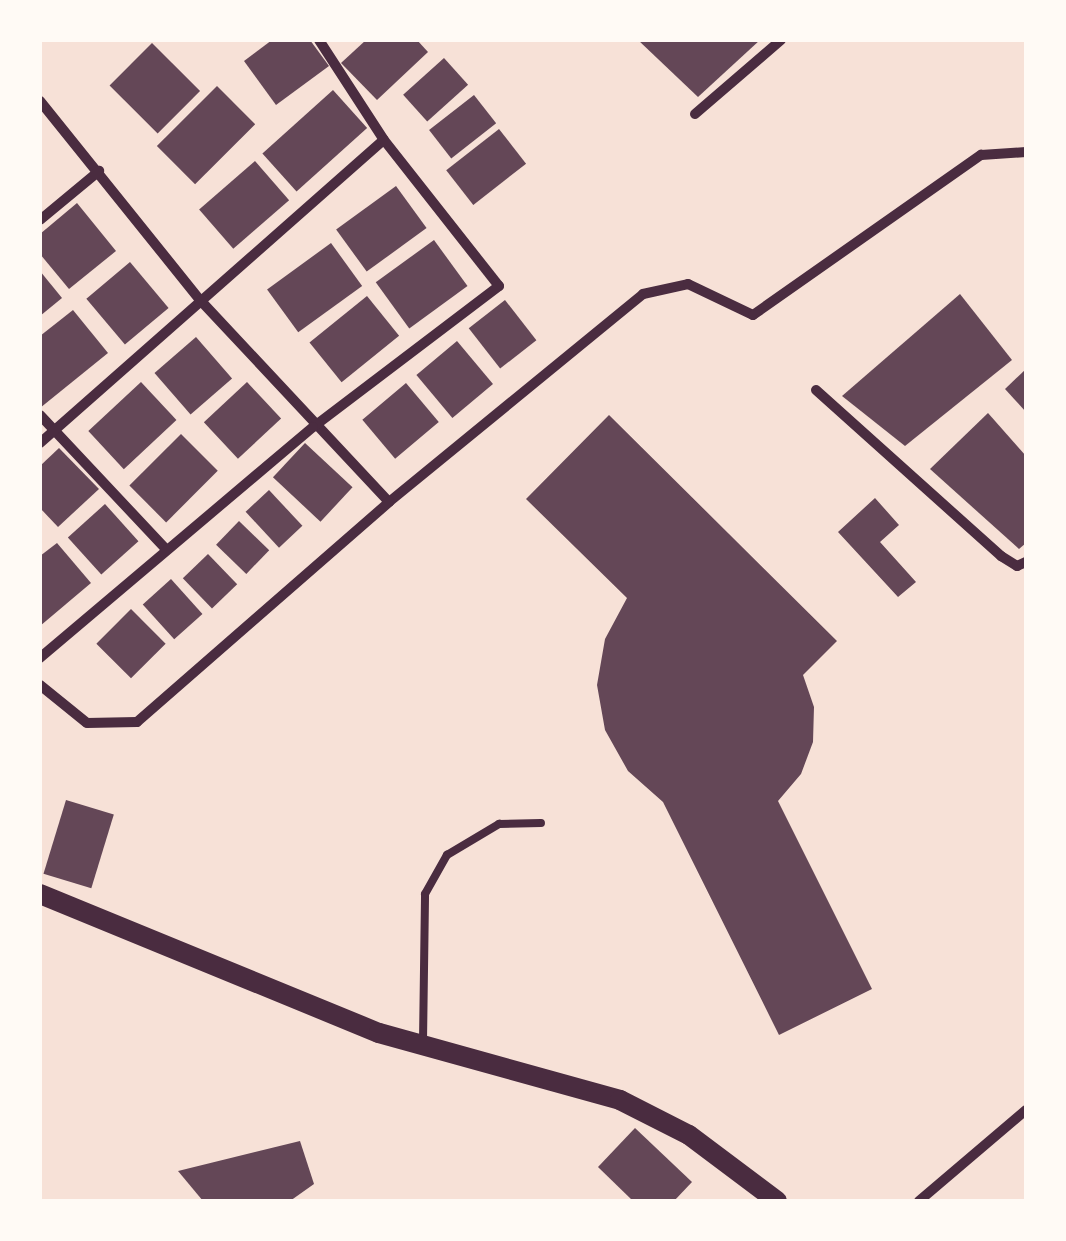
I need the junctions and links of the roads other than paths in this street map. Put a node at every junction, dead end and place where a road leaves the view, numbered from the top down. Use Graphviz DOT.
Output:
graph roads {
  1 [pos="319,40"];
  2 [pos="781,40"];
  3 [pos="40,101"];
  4 [pos="695,114"];
  5 [pos="384,140"];
  6 [pos="1026,152"];
  7 [pos="99,171"];
  8 [pos="40,220"];
  9 [pos="201,300"];
  10 [pos="816,390"];
  11 [pos="40,415"];
  12 [pos="313,427"];
  13 [pos="54,430"];
  14 [pos="40,442"];
  15 [pos="389,502"];
  16 [pos="166,548"];
  17 [pos="1026,562"];
  18 [pos="40,658"];
  19 [pos="40,685"];
  20 [pos="541,823"];
  21 [pos="40,894"];
  22 [pos="423,1046"];
  23 [pos="1026,1110"];
  24 [pos="776,1201"];
  25 [pos="919,1201"];
  1 -- 5 [label="street"];
  2 -- 4 [label="street"];
  3 -- 7 [label="street"];
  5 -- 9 [label="street"];
  5 -- 12 [label="street"];
  6 -- 15 [label="street"];
  7 -- 8 [label="street"];
  7 -- 9 [label="street"];
  9 -- 12 [label="street"];
  9 -- 13 [label="street"];
  10 -- 17 [label="street"];
  11 -- 13 [label="street"];
  12 -- 15 [label="street"];
  12 -- 16 [label="street"];
  13 -- 14 [label="street"];
  13 -- 16 [label="street"];
  15 -- 19 [label="street"];
  16 -- 18 [label="street"];
  20 -- 22 [label="lane"];
  21 -- 22 [label="main road"];
  22 -- 24 [label="main road"];
  23 -- 25 [label="street"];
}
